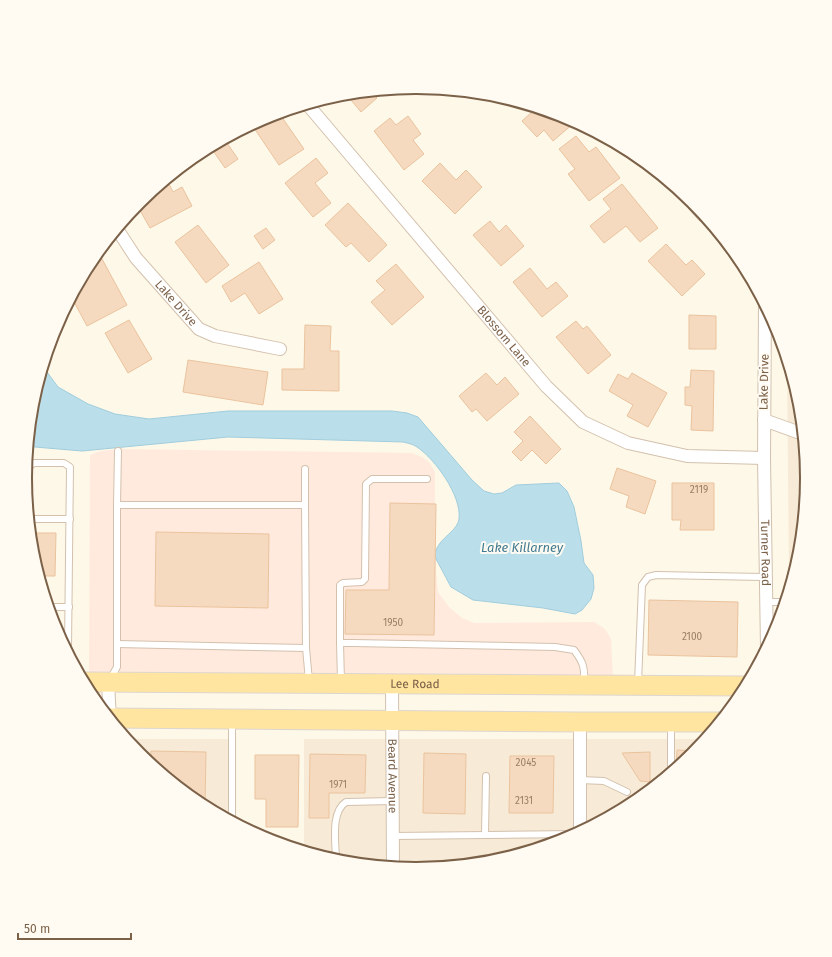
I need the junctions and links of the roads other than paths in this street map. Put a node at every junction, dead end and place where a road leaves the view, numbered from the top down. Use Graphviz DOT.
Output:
graph roads {
  1 [pos="312,110"];
  2 [pos="120,234"];
  3 [pos="766,321"];
  4 [pos="280,349"];
  5 [pos="764,420"];
  6 [pos="797,432"];
  7 [pos="118,451"];
  8 [pos="764,458"];
  9 [pos="33,464"];
  10 [pos="305,469"];
  11 [pos="427,479"];
  12 [pos="117,505"];
  13 [pos="305,505"];
  14 [pos="34,519"];
  15 [pos="70,519"];
  16 [pos="766,577"];
  17 [pos="766,602"];
  18 [pos="780,602"];
  19 [pos="54,607"];
  20 [pos="69,607"];
  21 [pos="766,635"];
  22 [pos="68,640"];
  23 [pos="340,643"];
  24 [pos="117,644"];
  25 [pos="306,648"];
  26 [pos="91,682"];
  27 [pos="108,682"];
  28 [pos="310,684"];
  29 [pos="340,684"];
  30 [pos="392,684"];
  31 [pos="584,686"];
  32 [pos="638,686"];
  33 [pos="739,686"];
  34 [pos="110,710"];
  35 [pos="116,718"];
  36 [pos="232,719"];
  37 [pos="393,720"];
  38 [pos="580,722"];
  39 [pos="672,722"];
  40 [pos="713,722"];
  41 [pos="671,765"];
  42 [pos="486,776"];
  43 [pos="580,780"];
  44 [pos="627,792"];
  45 [pos="393,801"];
  46 [pos="232,815"];
  47 [pos="580,826"];
  48 [pos="560,834"];
  49 [pos="486,835"];
  50 [pos="393,836"];
  51 [pos="336,854"];
  52 [pos="393,862"];
  1 -- 8 [label="street, Blossom Lane"];
  2 -- 4 [label="street, Lake Drive"];
  3 -- 5 [label="street, Lake Drive"];
  5 -- 6 [label="street"];
  5 -- 8 [label="street, Lake Drive"];
  7 -- 12 [label="lane"];
  8 -- 16 [label="street, Turner Road"];
  9 -- 15 [label="lane"];
  10 -- 13 [label="lane"];
  11 -- 23 [label="lane"];
  12 -- 13 [label="lane"];
  12 -- 24 [label="lane"];
  13 -- 25 [label="lane"];
  14 -- 15 [label="lane"];
  15 -- 20 [label="lane"];
  16 -- 17 [label="street, Turner Road"];
  16 -- 32 [label="lane"];
  17 -- 18 [label="lane"];
  17 -- 21 [label="street, Turner Road"];
  19 -- 20 [label="lane"];
  20 -- 22 [label="lane"];
  23 -- 29 [label="lane"];
  23 -- 31 [label="lane"];
  24 -- 25 [label="lane"];
  24 -- 27 [label="lane"];
  25 -- 28 [label="lane"];
  26 -- 27 [label="main road, Lee Road"];
  27 -- 28 [label="main road, Lee Road"];
  27 -- 34 [label="street"];
  28 -- 29 [label="main road, Lee Road"];
  29 -- 30 [label="main road, Lee Road"];
  30 -- 31 [label="main road, Lee Road"];
  30 -- 37 [label="street, Beard Avenue"];
  31 -- 32 [label="main road, Lee Road"];
  32 -- 33 [label="main road, Lee Road"];
  35 -- 36 [label="main road"];
  36 -- 37 [label="main road"];
  36 -- 46 [label="lane"];
  37 -- 38 [label="main road"];
  37 -- 45 [label="street, Beard Avenue"];
  38 -- 39 [label="main road"];
  38 -- 43 [label="street"];
  39 -- 40 [label="main road"];
  39 -- 41 [label="lane"];
  42 -- 49 [label="lane"];
  43 -- 44 [label="lane"];
  43 -- 47 [label="street"];
  45 -- 50 [label="street, Beard Avenue"];
  45 -- 51 [label="lane"];
  48 -- 49 [label="lane"];
  49 -- 50 [label="lane"];
  50 -- 52 [label="street, Beard Avenue"];
}
